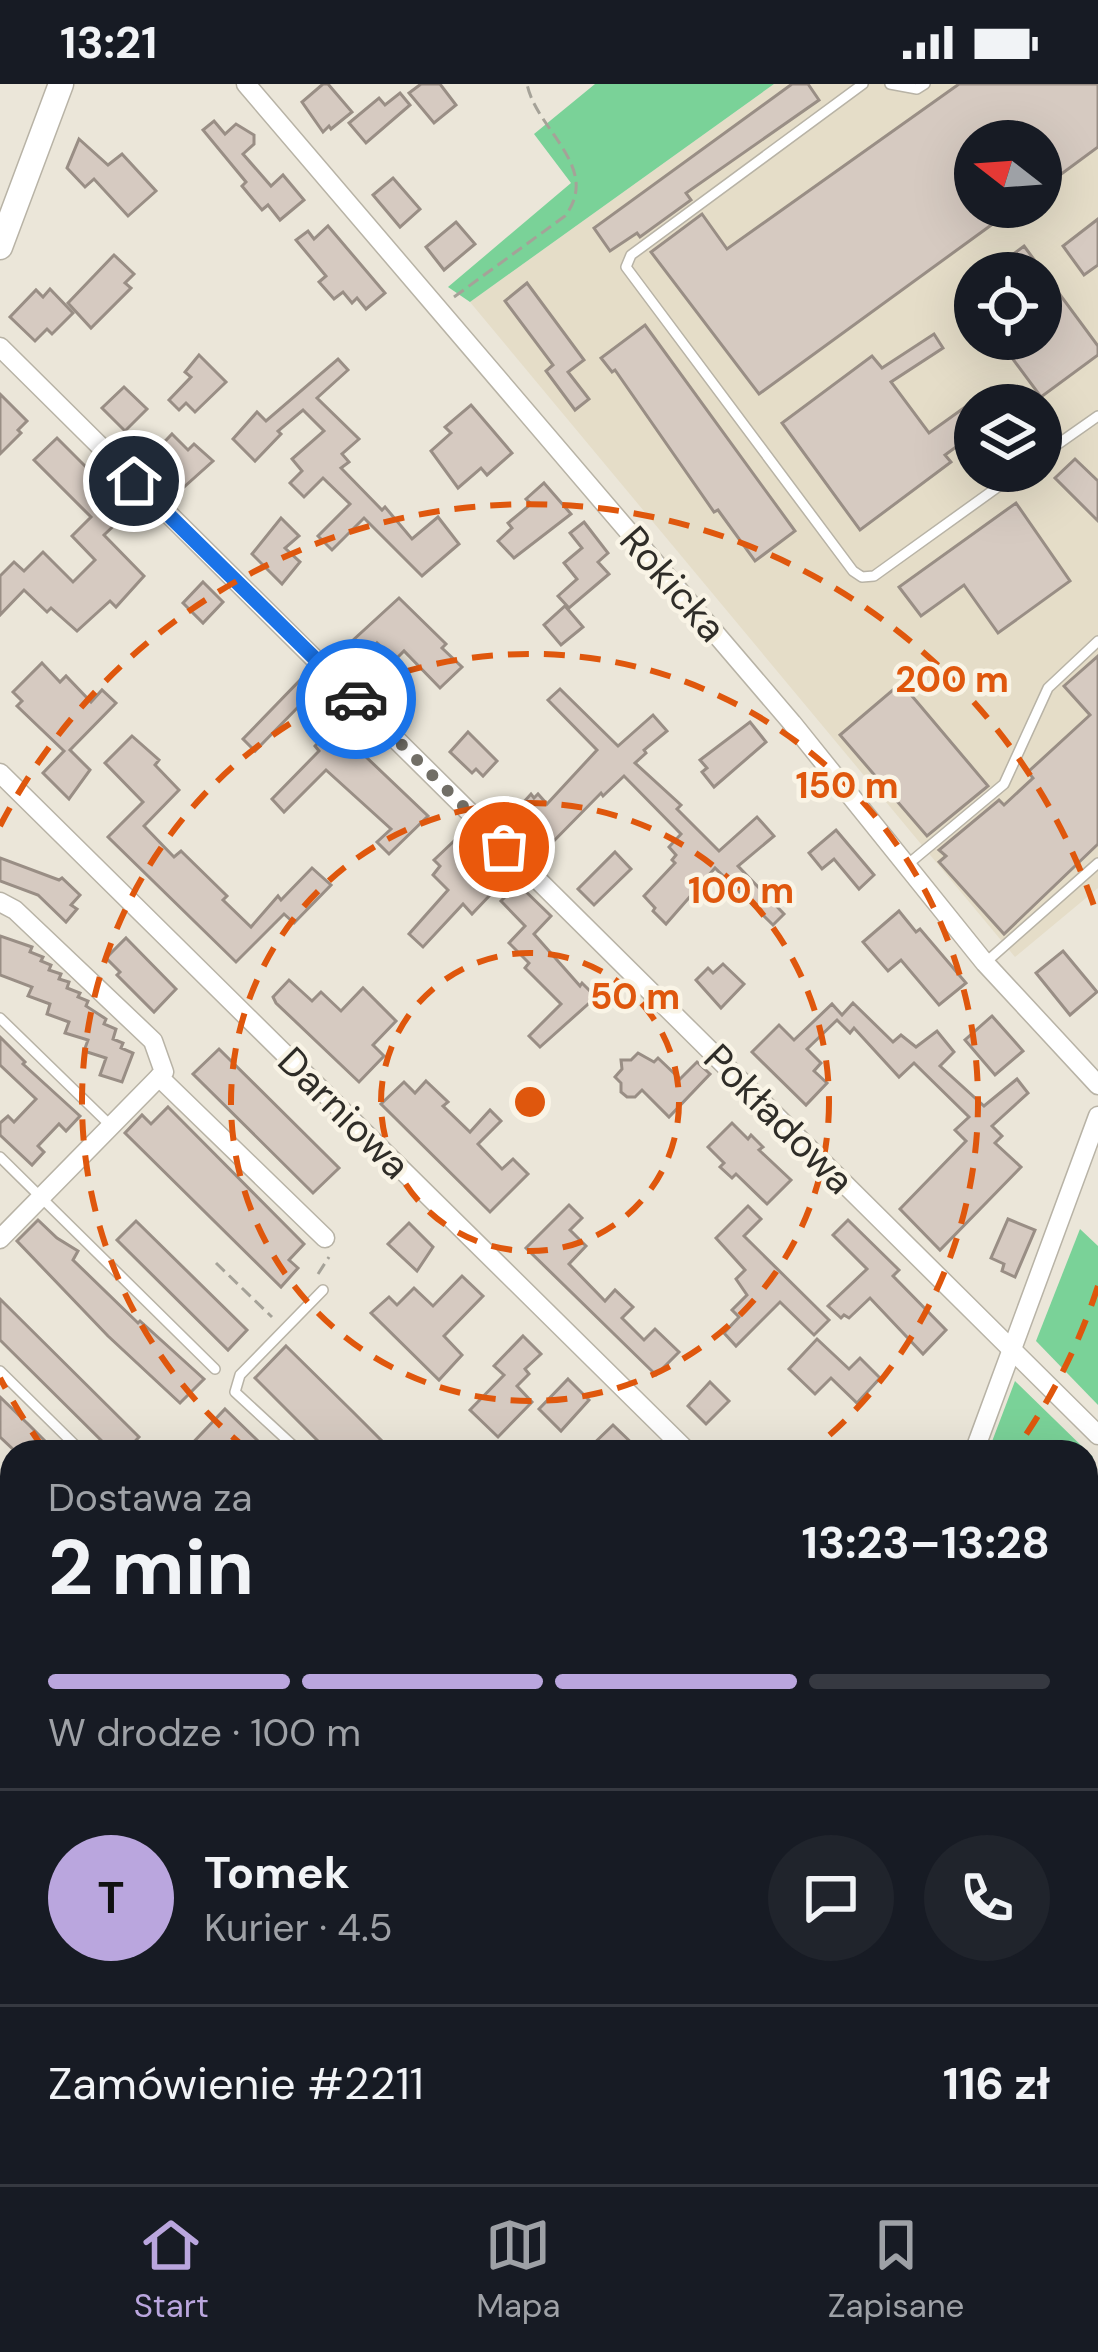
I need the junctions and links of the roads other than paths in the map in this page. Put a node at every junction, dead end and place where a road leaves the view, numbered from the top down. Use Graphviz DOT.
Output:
graph roads {
  1 [pos="61,84"];
  2 [pos="246,84"];
  3 [pos="863,84"];
  4 [pos="890,84"];
  5 [pos="925,84"];
  6 [pos="0,247"];
  7 [pos="0,347"];
  8 [pos="1098,416"];
  9 [pos="1062,441"];
  10 [pos="992,492"];
  11 [pos="1098,641"];
  12 [pos="0,773"];
  13 [pos="1098,863"];
  14 [pos="905,867"];
  15 [pos="0,902"];
  16 [pos="986,963"];
  17 [pos="0,1018"];
  18 [pos="162,1075"];
  19 [pos="1098,1085"];
  20 [pos="1098,1116"];
  21 [pos="111,1126"];
  22 [pos="0,1157"];
  23 [pos="41,1197"];
  24 [pos="325,1238"];
  25 [pos="0,1239"];
  26 [pos="323,1290"];
  27 [pos="1012,1350"];
  28 [pos="215,1369"];
  29 [pos="0,1371"];
  30 [pos="1098,1435"];
  31 [pos="70,1440"];
  32 [pos="287,1440"];
  33 [pos="676,1440"];
  34 [pos="978,1440"];
  1 -- 6 [label="street"];
  2 -- 14 [label="street, Rokicka"];
  3 -- 10 [label="lane"];
  4 -- 5 [label="lane"];
  7 -- 27 [label="street, Pokładowa"];
  8 -- 9 [label="lane"];
  11 -- 14 [label="lane"];
  12 -- 33 [label="street, Darniowa"];
  13 -- 16 [label="lane"];
  14 -- 16 [label="street, Rokicka"];
  15 -- 18 [label="street"];
  16 -- 19 [label="street, Rokicka"];
  17 -- 21 [label="lane"];
  18 -- 21 [label="street"];
  18 -- 24 [label="street"];
  20 -- 27 [label="street"];
  21 -- 23 [label="street"];
  22 -- 23 [label="lane"];
  23 -- 25 [label="street"];
  23 -- 28 [label="lane"];
  26 -- 32 [label="lane"];
  27 -- 30 [label="street, Pokładowa"];
  27 -- 34 [label="street"];
  29 -- 31 [label="lane"];
}
